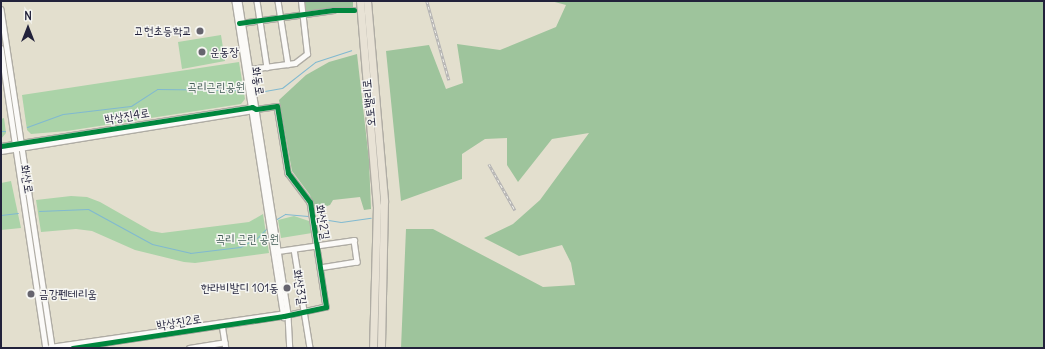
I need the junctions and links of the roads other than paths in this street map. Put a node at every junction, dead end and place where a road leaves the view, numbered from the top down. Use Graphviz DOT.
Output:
graph roads {
  1 [pos="235,1"];
  2 [pos="239,1"];
  3 [pos="257,1"];
  4 [pos="278,1"];
  5 [pos="301,1"];
  6 [pos="360,1"];
  7 [pos="367,1"];
  8 [pos="1,9"];
  9 [pos="354,10"];
  10 [pos="303,14"];
  11 [pos="281,17"];
  12 [pos="260,20"];
  13 [pos="241,23"];
  14 [pos="367,35"];
  15 [pos="1,48"];
  16 [pos="368,58"];
  17 [pos="288,64"];
  18 [pos="267,67"];
  19 [pos="250,69"];
  20 [pos="1,84"];
  21 [pos="6,84"];
  22 [pos="253,110"];
  23 [pos="22,145"];
  24 [pos="1,146"];
  25 [pos="16,146"];
  26 [pos="1,151"];
  27 [pos="272,228"];
  28 [pos="317,245"];
  29 [pos="294,249"];
  30 [pos="278,252"];
  31 [pos="320,268"];
  32 [pos="304,310"];
  33 [pos="285,314"];
  34 [pos="222,323"];
  35 [pos="110,340"];
  36 [pos="225,342"];
  37 [pos="52,347"];
  38 [pos="46,348"];
  39 [pos="72,348"];
  40 [pos="111,348"];
  41 [pos="189,348"];
  42 [pos="226,348"];
  43 [pos="290,348"];
  44 [pos="310,348"];
  45 [pos="373,348"];
  46 [pos="381,348"];
  1 -- 13 [label="street, 화동로"];
  2 -- 13 [label="street, 화동로"];
  3 -- 12 [label="street"];
  4 -- 11 [label="street"];
  5 -- 10 [label="street"];
  6 -- 14 [label="highway, 오토밸리로"];
  7 -- 14 [label="highway, 오토밸리로"];
  8 -- 23 [label="street, 화산로"];
  9 -- 10 [label="street"];
  10 -- 11 [label="street"];
  10 -- 17 [label="street"];
  11 -- 12 [label="street"];
  11 -- 17 [label="street"];
  12 -- 13 [label="street"];
  12 -- 18 [label="street"];
  13 -- 19 [label="street, 화동로"];
  13 -- 22 [label="street, 화동로"];
  14 -- 16 [label="highway, 오토밸리로"];
  15 -- 21 [label="street, 화산로"];
  16 -- 45 [label="highway, 오토밸리로"];
  16 -- 46 [label="highway, 오토밸리로"];
  17 -- 18 [label="street"];
  18 -- 19 [label="street"];
  19 -- 22 [label="street, 화동로"];
  20 -- 21 [label="street"];
  21 -- 25 [label="street, 화산로"];
  22 -- 23 [label="street, 박상진4로"];
  22 -- 27 [label="street, 화동로"];
  22 -- 28 [label="street, 화산2길"];
  23 -- 25 [label="street, 박상진4로"];
  23 -- 37 [label="street, 화산로"];
  24 -- 25 [label="street, 박상진4로"];
  25 -- 26 [label="street, 박상진4로"];
  25 -- 38 [label="street, 화산로"];
  27 -- 30 [label="street, 화동로"];
  27 -- 33 [label="street, 화동로"];
  28 -- 29 [label="street"];
  28 -- 31 [label="street, 화산2길"];
  28 -- 31 [label="street"];
  29 -- 30 [label="street"];
  29 -- 32 [label="street, 화산3길"];
  30 -- 33 [label="street, 화동로"];
  31 -- 32 [label="street, 화산2길"];
  32 -- 33 [label="street, 화산2길"];
  32 -- 44 [label="street, 화산3길"];
  33 -- 34 [label="street, 박상진2로"];
  33 -- 43 [label="street, 화동로"];
  34 -- 35 [label="street, 박상진2로"];
  34 -- 36 [label="street"];
  35 -- 37 [label="street, 박상진2로"];
  35 -- 39 [label="street, 박상진2로"];
  35 -- 40 [label="street"];
  36 -- 41 [label="street"];
  36 -- 42 [label="street"];
  37 -- 38 [label="street, 박상진2로"];
}
